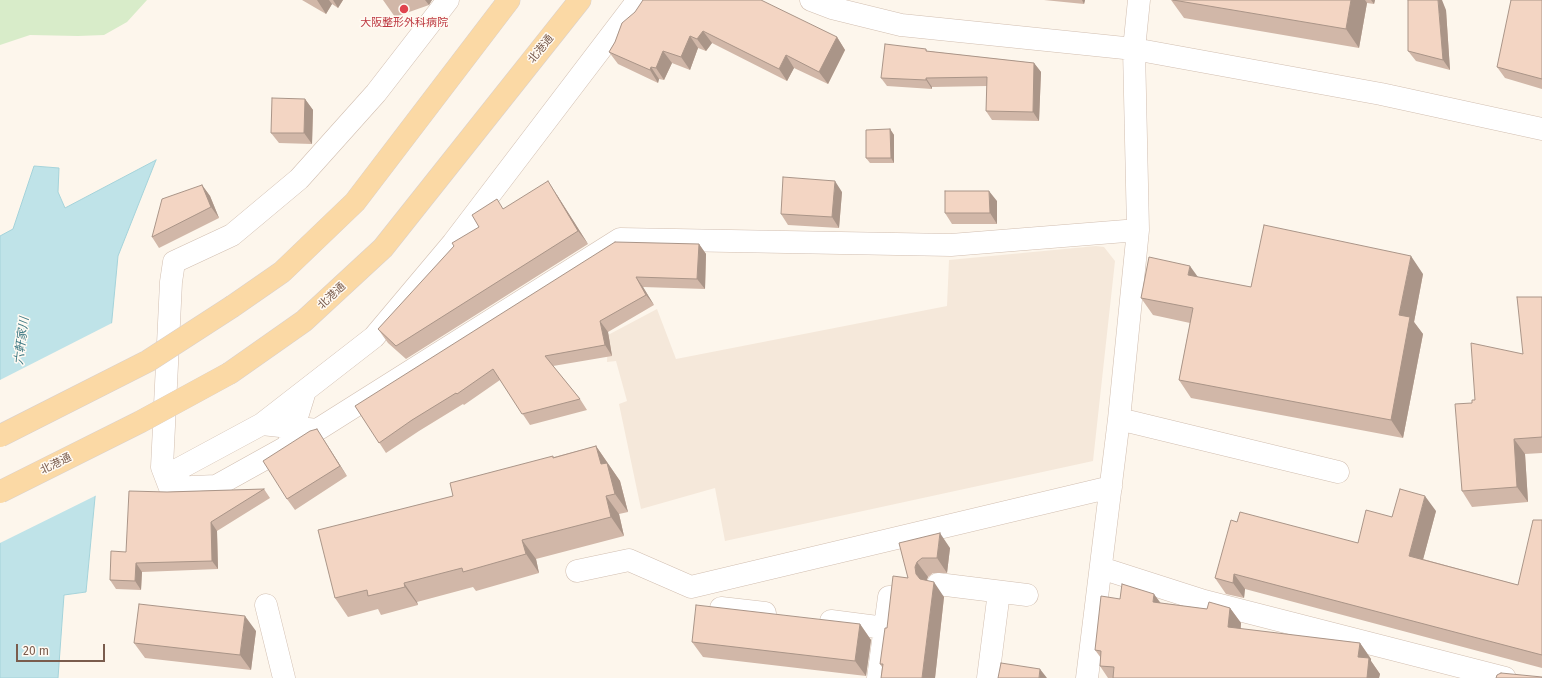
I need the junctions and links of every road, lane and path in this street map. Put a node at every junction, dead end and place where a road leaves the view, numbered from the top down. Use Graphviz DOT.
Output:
graph roads {
  1 [pos="448,0"];
  2 [pos="509,0"];
  3 [pos="580,0"];
  4 [pos="638,0"];
  5 [pos="811,0"];
  6 [pos="1139,0"];
  7 [pos="1134,49"];
  8 [pos="1542,129"];
  9 [pos="1138,230"];
  10 [pos="305,391"];
  11 [pos="1119,419"];
  12 [pos="262,424"];
  13 [pos="294,427"];
  14 [pos="0,436"];
  15 [pos="162,467"];
  16 [pos="1338,472"];
  17 [pos="1111,487"];
  18 [pos="0,492"];
  19 [pos="1100,568"];
  20 [pos="577,571"];
  21 [pos="938,584"];
  22 [pos="999,592"];
  23 [pos="1027,595"];
  24 [pos="889,597"];
  25 [pos="266,605"];
  26 [pos="720,608"];
  27 [pos="783,616"];
  28 [pos="814,619"];
  29 [pos="885,628"];
  30 [pos="284,678"];
  31 [pos="878,678"];
  32 [pos="988,678"];
  33 [pos="1087,678"];
  34 [pos="1506,678"];
  1 -- 15 [label="street"];
  2 -- 14 [label="main road, bridge"];
  3 -- 18 [label="main road, 北港通, bridge"];
  4 -- 10 [label="street"];
  5 -- 7 [label="street"];
  6 -- 7 [label="street"];
  7 -- 8 [label="street"];
  7 -- 9 [label="street"];
  9 -- 11 [label="street"];
  9 -- 13 [label="street"];
  10 -- 12 [label="street"];
  10 -- 13 [label="street"];
  11 -- 16 [label="street"];
  11 -- 17 [label="street"];
  12 -- 13 [label="street"];
  12 -- 15 [label="street"];
  13 -- 15 [label="street"];
  17 -- 19 [label="street"];
  17 -- 20 [label="street"];
  19 -- 33 [label="street"];
  19 -- 34 [label="street"];
  21 -- 22 [label="street"];
  22 -- 23 [label="street"];
  22 -- 32 [label="street"];
  24 -- 29 [label="street"];
  25 -- 30 [label="street"];
  26 -- 27 [label="street"];
  28 -- 29 [label="street"];
  29 -- 31 [label="street"];
}
